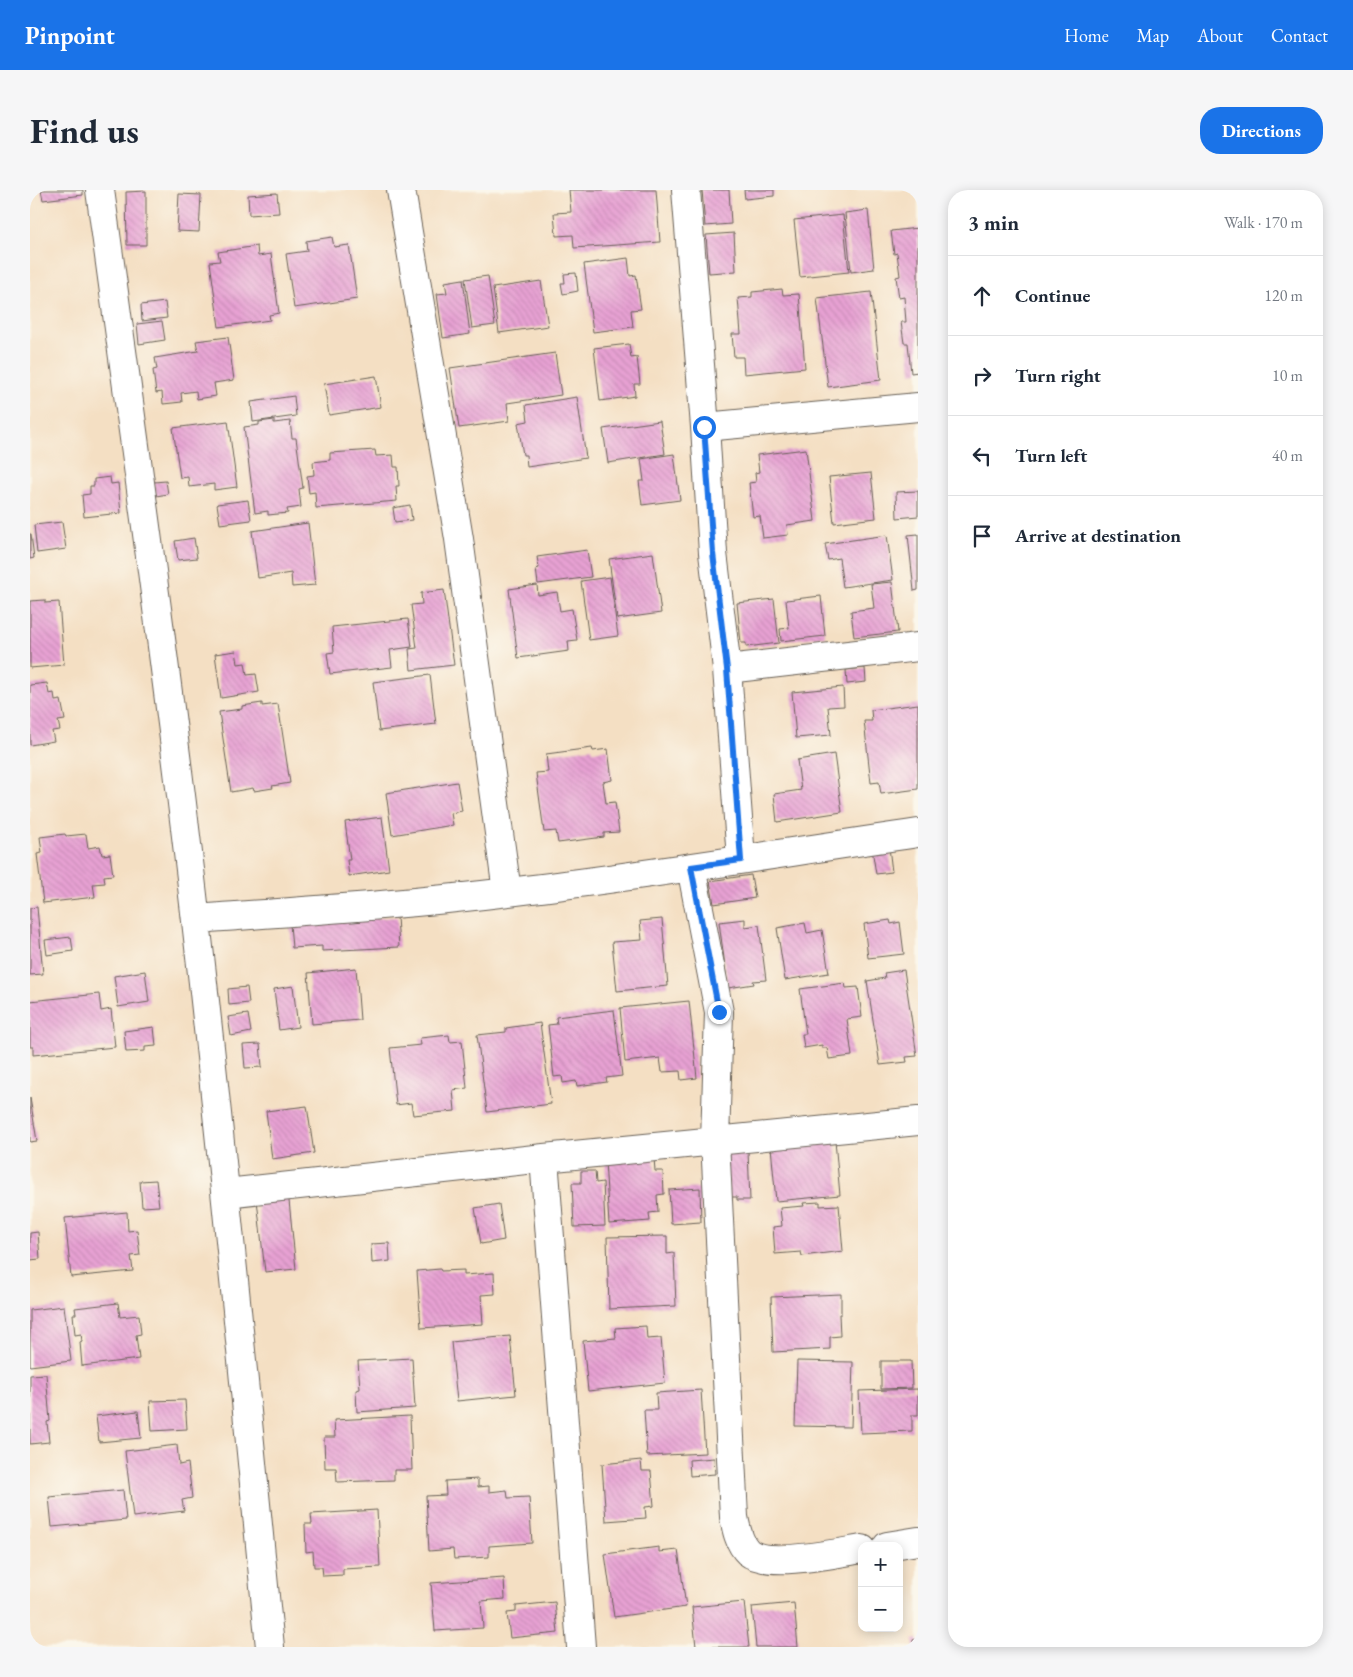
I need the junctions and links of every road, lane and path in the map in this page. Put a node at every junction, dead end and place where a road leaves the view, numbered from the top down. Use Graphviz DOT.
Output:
graph roads {
  1 [pos="100,190"];
  2 [pos="401,190"];
  3 [pos="686,190"];
  4 [pos="918,407"];
  5 [pos="704,427"];
  6 [pos="918,647"];
  7 [pos="727,669"];
  8 [pos="918,833"];
  9 [pos="741,860"];
  10 [pos="691,867"];
  11 [pos="507,892"];
  12 [pos="196,919"];
  13 [pos="918,1121"];
  14 [pos="715,1141"];
  15 [pos="544,1158"];
  16 [pos="226,1193"];
  17 [pos="918,1541"];
  18 [pos="903,1543"];
  19 [pos="858,1550"];
  20 [pos="270,1647"];
  21 [pos="580,1647"];
  1 -- 12 [label="street"];
  2 -- 11 [label="street"];
  3 -- 5 [label="street"];
  4 -- 5 [label="street"];
  5 -- 7 [label="street"];
  6 -- 7 [label="street"];
  7 -- 9 [label="street"];
  8 -- 9 [label="street"];
  9 -- 10 [label="street"];
  10 -- 11 [label="street"];
  10 -- 14 [label="street"];
  11 -- 12 [label="street"];
  12 -- 16 [label="street"];
  13 -- 14 [label="street"];
  14 -- 15 [label="street"];
  14 -- 19 [label="street"];
  15 -- 16 [label="street"];
  15 -- 21 [label="street"];
  16 -- 20 [label="street"];
  17 -- 18 [label="street"];
}
